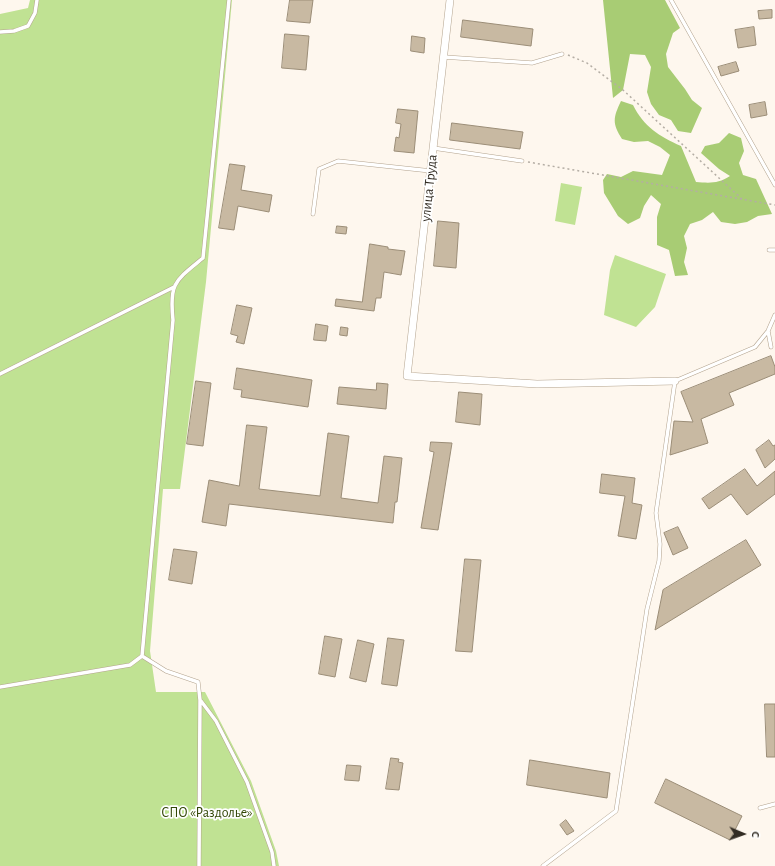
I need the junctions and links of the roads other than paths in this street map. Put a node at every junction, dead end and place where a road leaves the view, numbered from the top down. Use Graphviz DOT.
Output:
graph roads {
  1 [pos="37,0"];
  2 [pos="229,0"];
  3 [pos="450,0"];
  4 [pos="671,0"];
  5 [pos="0,32"];
  6 [pos="562,54"];
  7 [pos="444,57"];
  8 [pos="433,148"];
  9 [pos="522,161"];
  10 [pos="431,171"];
  11 [pos="775,185"];
  12 [pos="313,214"];
  13 [pos="769,250"];
  14 [pos="775,250"];
  15 [pos="174,287"];
  16 [pos="775,316"];
  17 [pos="768,331"];
  18 [pos="771,347"];
  19 [pos="0,374"];
  20 [pos="675,381"];
  21 [pos="142,656"];
  22 [pos="0,687"];
  23 [pos="200,700"];
  24 [pos="775,804"];
  25 [pos="760,808"];
  26 [pos="199,866"];
  27 [pos="274,866"];
  28 [pos="544,866"];
  1 -- 5 [label="lane"];
  2 -- 15 [label="lane"];
  3 -- 7 [label="street, улица Труда"];
  4 -- 11 [label="lane"];
  6 -- 7 [label="lane"];
  7 -- 8 [label="street, улица Труда"];
  8 -- 9 [label="lane"];
  8 -- 10 [label="street, улица Труда"];
  10 -- 12 [label="lane"];
  10 -- 20 [label="street, улица Труда"];
  13 -- 14 [label="lane"];
  15 -- 19 [label="lane"];
  15 -- 21 [label="lane"];
  16 -- 17 [label="lane"];
  17 -- 18 [label="lane"];
  17 -- 20 [label="lane"];
  20 -- 28 [label="lane"];
  21 -- 22 [label="lane"];
  21 -- 23 [label="lane"];
  23 -- 26 [label="lane"];
  23 -- 27 [label="lane"];
  24 -- 25 [label="lane"];
}
